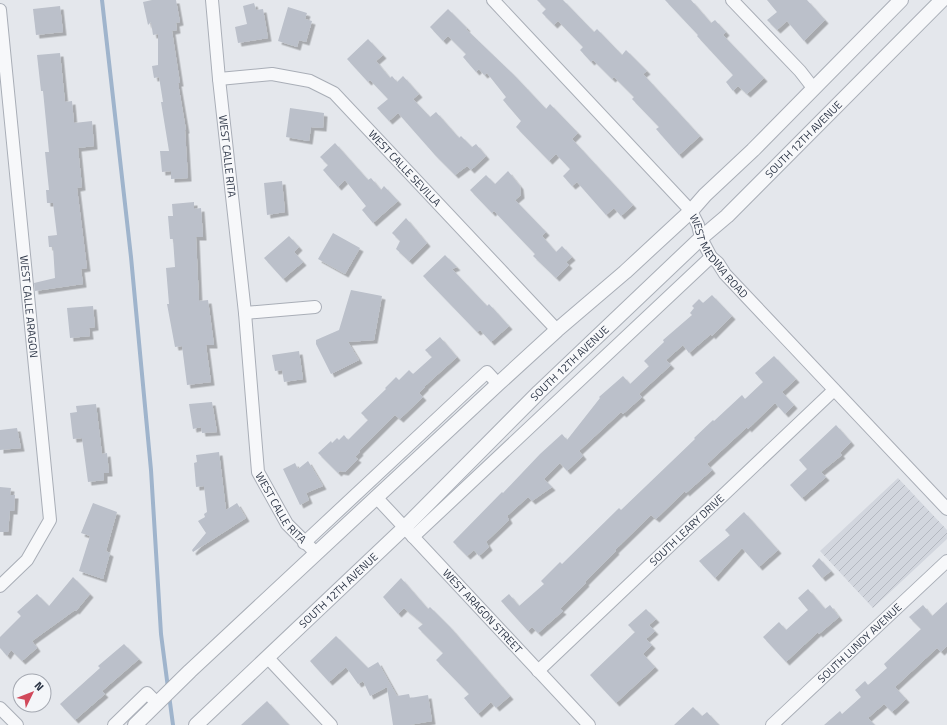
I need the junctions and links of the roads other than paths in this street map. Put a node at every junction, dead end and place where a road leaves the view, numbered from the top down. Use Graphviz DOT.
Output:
graph roads {
  1 [pos="212,0"];
  2 [pos="494,0"];
  3 [pos="732,0"];
  4 [pos="901,0"];
  5 [pos="942,0"];
  6 [pos="0,10"];
  7 [pos="219,79"];
  8 [pos="814,89"];
  9 [pos="691,210"];
  10 [pos="701,238"];
  11 [pos="711,257"];
  12 [pos="315,307"];
  13 [pos="245,313"];
  14 [pos="557,330"];
  15 [pos="498,384"];
  16 [pos="834,390"];
  17 [pos="376,497"];
  18 [pos="947,509"];
  19 [pos="408,532"];
  20 [pos="304,543"];
  21 [pos="316,553"];
  22 [pos="947,561"];
  23 [pos="0,586"];
  24 [pos="268,658"];
  25 [pos="538,671"];
  26 [pos="158,702"];
  27 [pos="0,708"];
  28 [pos="17,725"];
  29 [pos="114,725"];
  30 [pos="135,725"];
  31 [pos="196,725"];
  32 [pos="331,725"];
  33 [pos="589,725"];
  34 [pos="772,725"];
  1 -- 7 [label="street, WEST CALLE RITA"];
  2 -- 9 [label="street, WEST MEDINA ROAD"];
  3 -- 8 [label="street"];
  4 -- 8 [label="street"];
  5 -- 10 [label="street, SOUTH 12TH AVENUE"];
  6 -- 23 [label="street, WEST CALLE ARAGON"];
  7 -- 13 [label="street, WEST CALLE RITA"];
  7 -- 14 [label="street, WEST CALLE SEVILLA"];
  8 -- 9 [label="street"];
  9 -- 10 [label="street, WEST MEDINA ROAD"];
  9 -- 14 [label="street"];
  10 -- 11 [label="street, WEST MEDINA ROAD"];
  10 -- 19 [label="street, SOUTH 12TH AVENUE"];
  11 -- 16 [label="street, WEST MEDINA ROAD"];
  11 -- 19 [label="street, SOUTH 12TH AVENUE"];
  12 -- 13 [label="street"];
  13 -- 20 [label="street, WEST CALLE RITA"];
  14 -- 15 [label="street"];
  15 -- 17 [label="street"];
  15 -- 20 [label="street"];
  16 -- 18 [label="street, WEST MEDINA ROAD"];
  16 -- 25 [label="street, SOUTH LEARY DRIVE"];
  17 -- 19 [label="street, WEST ARAGON STREET"];
  17 -- 21 [label="street"];
  19 -- 24 [label="street, SOUTH 12TH AVENUE"];
  19 -- 25 [label="street, WEST ARAGON STREET"];
  20 -- 21 [label="street, WEST CALLE RITA"];
  21 -- 26 [label="street"];
  22 -- 34 [label="street, SOUTH LUNDY AVENUE"];
  24 -- 31 [label="street, SOUTH 12TH AVENUE"];
  24 -- 32 [label="street"];
  25 -- 33 [label="street, WEST ARAGON STREET"];
  26 -- 29 [label="street"];
  26 -- 30 [label="street"];
  27 -- 28 [label="street"];
}
